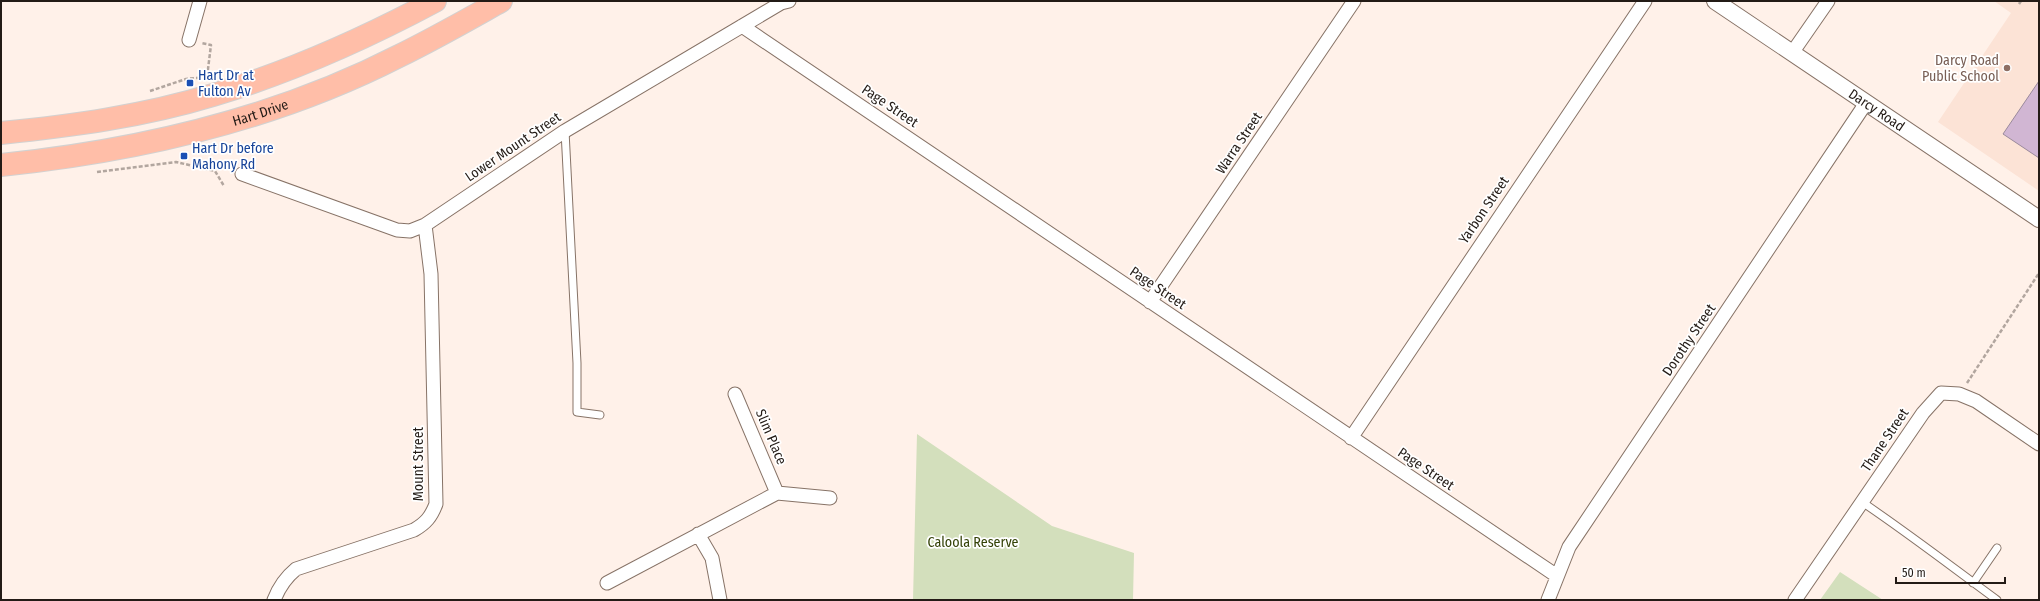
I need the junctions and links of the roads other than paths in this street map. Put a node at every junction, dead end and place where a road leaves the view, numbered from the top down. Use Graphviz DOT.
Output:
graph roads {
  1 [pos="200,1"];
  2 [pos="435,1"];
  3 [pos="500,1"];
  4 [pos="789,1"];
  5 [pos="1354,1"];
  6 [pos="1645,1"];
  7 [pos="1715,1"];
  8 [pos="1828,1"];
  9 [pos="742,26"];
  10 [pos="189,40"];
  11 [pos="1792,53"];
  12 [pos="1866,103"];
  13 [pos="565,131"];
  14 [pos="1,133"];
  15 [pos="1,165"];
  16 [pos="242,174"];
  17 [pos="2039,219"];
  18 [pos="425,225"];
  19 [pos="1150,302"];
  20 [pos="735,394"];
  21 [pos="600,416"];
  22 [pos="1351,438"];
  23 [pos="2039,444"];
  24 [pos="777,493"];
  25 [pos="830,498"];
  26 [pos="1862,502"];
  27 [pos="698,534"];
  28 [pos="1997,548"];
  29 [pos="1557,576"];
  30 [pos="607,583"];
  31 [pos="1974,583"];
  32 [pos="274,600"];
  33 [pos="720,600"];
  34 [pos="1548,600"];
  35 [pos="1795,600"];
  36 [pos="1997,600"];
  1 -- 10 [label="street"];
  2 -- 14 [label="highway"];
  3 -- 15 [label="highway, Hart Drive"];
  4 -- 9 [label="street, Lower Mount Street"];
  5 -- 19 [label="street, Warra Street"];
  6 -- 22 [label="street, Yarbon Street"];
  7 -- 11 [label="street, Darcy Road"];
  8 -- 11 [label="street"];
  9 -- 13 [label="street, Lower Mount Street"];
  9 -- 19 [label="street, Page Street"];
  11 -- 12 [label="street, Darcy Road"];
  12 -- 17 [label="street, Darcy Road"];
  12 -- 29 [label="street, Dorothy Street"];
  13 -- 18 [label="street, Lower Mount Street"];
  13 -- 21 [label="lane"];
  16 -- 18 [label="street, Lower Mount Street"];
  18 -- 32 [label="street, Mount Street"];
  19 -- 22 [label="street, Page Street"];
  20 -- 24 [label="street, Slim Place"];
  22 -- 29 [label="street, Page Street"];
  23 -- 26 [label="street, Thane Street"];
  24 -- 25 [label="street"];
  24 -- 27 [label="street"];
  26 -- 31 [label="lane"];
  26 -- 35 [label="street, Thane Street"];
  27 -- 30 [label="street"];
  27 -- 33 [label="street"];
  28 -- 31 [label="lane"];
  29 -- 34 [label="street, Dorothy Street"];
  31 -- 36 [label="lane"];
}
